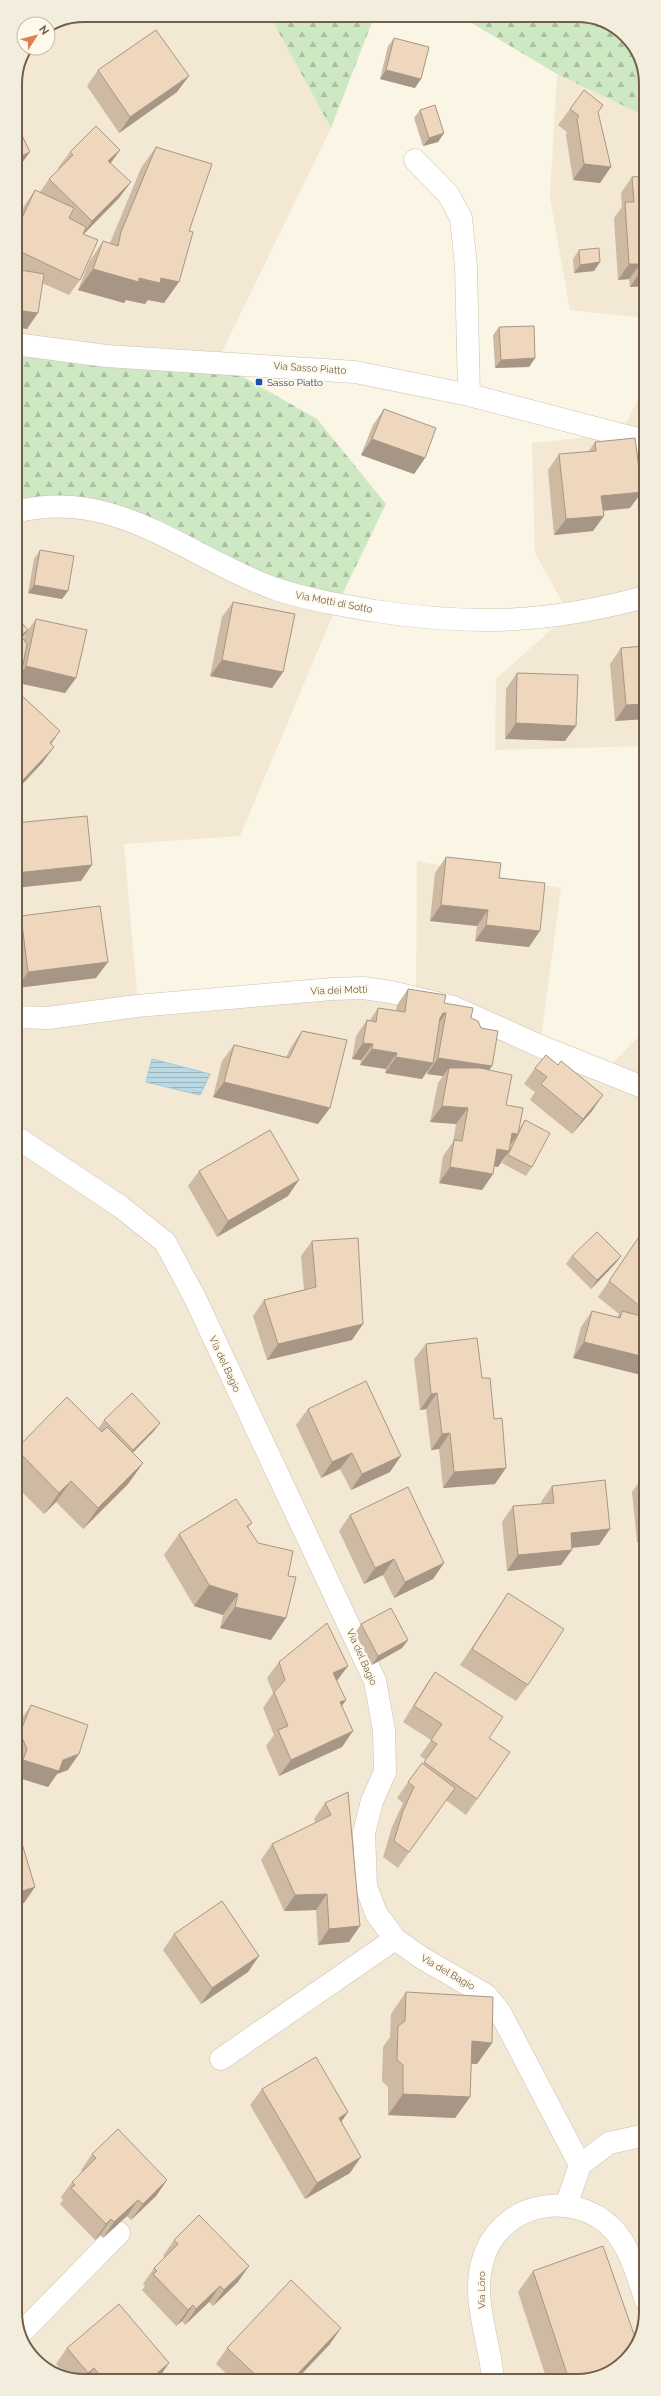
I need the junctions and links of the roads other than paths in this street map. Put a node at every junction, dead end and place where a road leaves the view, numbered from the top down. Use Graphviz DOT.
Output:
graph roads {
  1 [pos="415,160"];
  2 [pos="22,345"];
  3 [pos="469,395"];
  4 [pos="639,439"];
  5 [pos="22,511"];
  6 [pos="639,598"];
  7 [pos="22,1017"];
  8 [pos="639,1086"];
  9 [pos="22,1140"];
  10 [pos="394,1939"];
  11 [pos="221,2059"];
  12 [pos="639,2137"];
  13 [pos="580,2165"];
  14 [pos="566,2206"];
  15 [pos="119,2233"];
  16 [pos="639,2283"];
  17 [pos="25,2329"];
  18 [pos="492,2374"];
  1 -- 3 [label="street"];
  2 -- 3 [label="street, Via Sasso Piatto"];
  3 -- 4 [label="street, Via Sasso Piatto"];
  5 -- 6 [label="street, Via Motti di Sotto"];
  7 -- 8 [label="street, Via dei Motti"];
  9 -- 10 [label="street, Via del Bagio"];
  10 -- 11 [label="street"];
  10 -- 13 [label="street, Via del Bagio"];
  12 -- 13 [label="street"];
  13 -- 14 [label="street"];
  14 -- 16 [label="street, Via Lôro"];
  14 -- 18 [label="street, Via Lôro"];
  15 -- 17 [label="street"];
}
